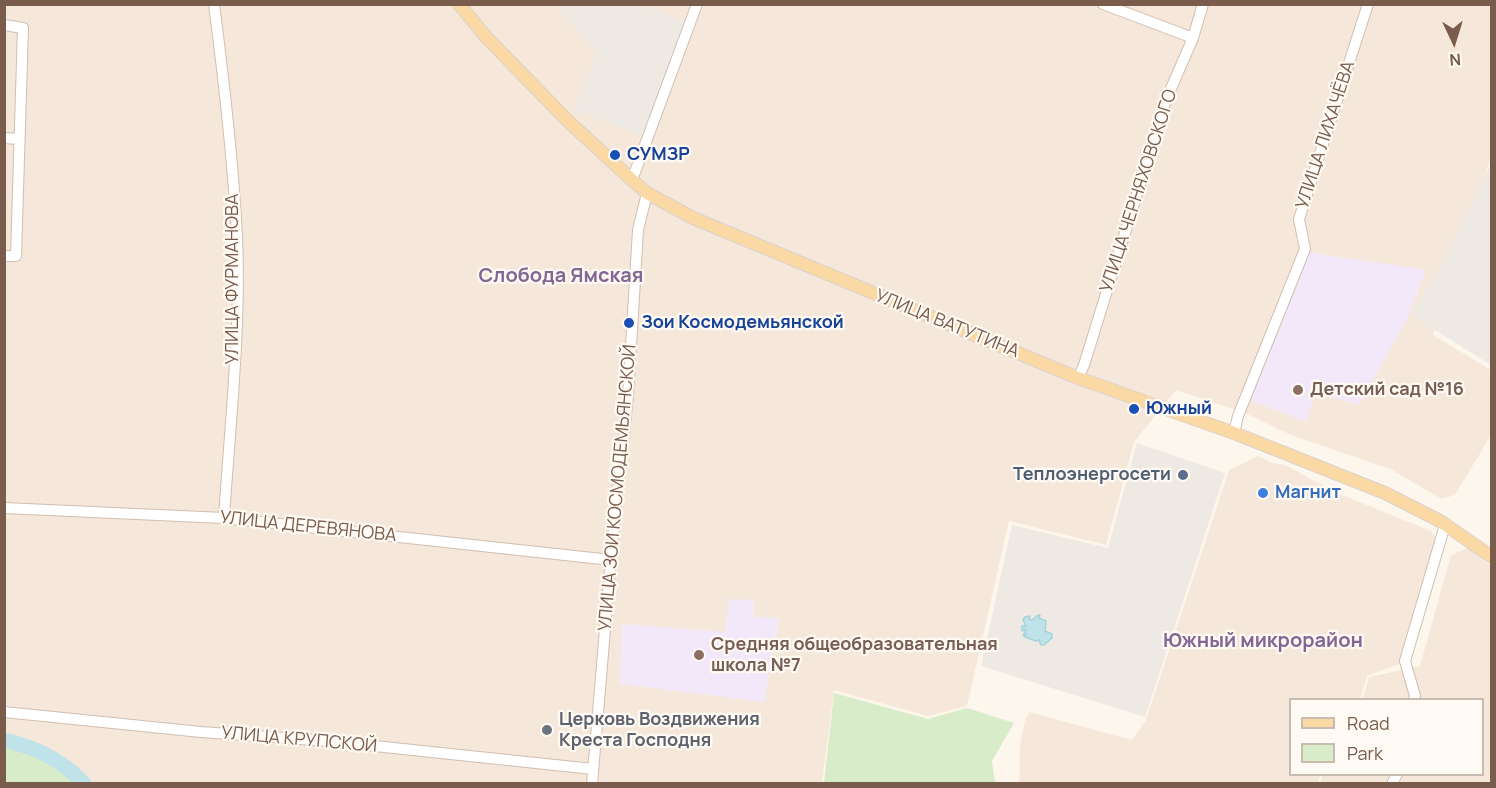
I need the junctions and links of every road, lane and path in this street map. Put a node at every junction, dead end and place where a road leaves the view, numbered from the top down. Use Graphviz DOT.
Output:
graph roads {
  1 [pos="214,4"];
  2 [pos="459,4"];
  3 [pos="697,4"];
  4 [pos="1103,4"];
  5 [pos="1203,4"];
  6 [pos="1368,4"];
  7 [pos="4,25"];
  8 [pos="1193,38"];
  9 [pos="4,138"];
  10 [pos="18,139"];
  11 [pos="632,180"];
  12 [pos="647,193"];
  13 [pos="10,256"];
  14 [pos="1078,378"];
  15 [pos="1234,433"];
  16 [pos="4,508"];
  17 [pos="224,518"];
  18 [pos="1445,525"];
  19 [pos="1491,557"];
  20 [pos="611,560"];
  21 [pos="1414,698"];
  22 [pos="4,712"];
  23 [pos="593,769"];
  24 [pos="592,783"];
  1 -- 17 [label="street, УЛИЦА ФУРМАНОВА"];
  2 -- 11 [label="main road, УЛИЦА ВАТУТИНА"];
  3 -- 11 [label="street"];
  4 -- 8 [label="street"];
  5 -- 8 [label="street, УЛИЦА ЧЕРНЯХОВСКОГО"];
  6 -- 15 [label="street, УЛИЦА ЛИХАЧЁВА"];
  7 -- 10 [label="street"];
  8 -- 14 [label="street, УЛИЦА ЧЕРНЯХОВСКОГО"];
  9 -- 10 [label="street"];
  10 -- 13 [label="street"];
  11 -- 12 [label="main road, УЛИЦА ВАТУТИНА"];
  12 -- 14 [label="main road, УЛИЦА ВАТУТИНА"];
  12 -- 20 [label="street, УЛИЦА ЗОИ КОСМОДЕМЬЯНСКОЙ"];
  14 -- 15 [label="main road, УЛИЦА ВАТУТИНА"];
  15 -- 18 [label="main road, УЛИЦА ВАТУТИНА"];
  16 -- 17 [label="street, УЛИЦА ДЕРЕВЯНОВА"];
  17 -- 20 [label="street, УЛИЦА ДЕРЕВЯНОВА"];
  18 -- 19 [label="main road, УЛИЦА ВАТУТИНА"];
  18 -- 21 [label="street"];
  20 -- 23 [label="street, УЛИЦА ЗОИ КОСМОДЕМЬЯНСКОЙ"];
  22 -- 23 [label="street, УЛИЦА КРУПСКОЙ"];
  23 -- 24 [label="street, УЛИЦА ЗОИ КОСМОДЕМЬЯНСКОЙ"];
}
